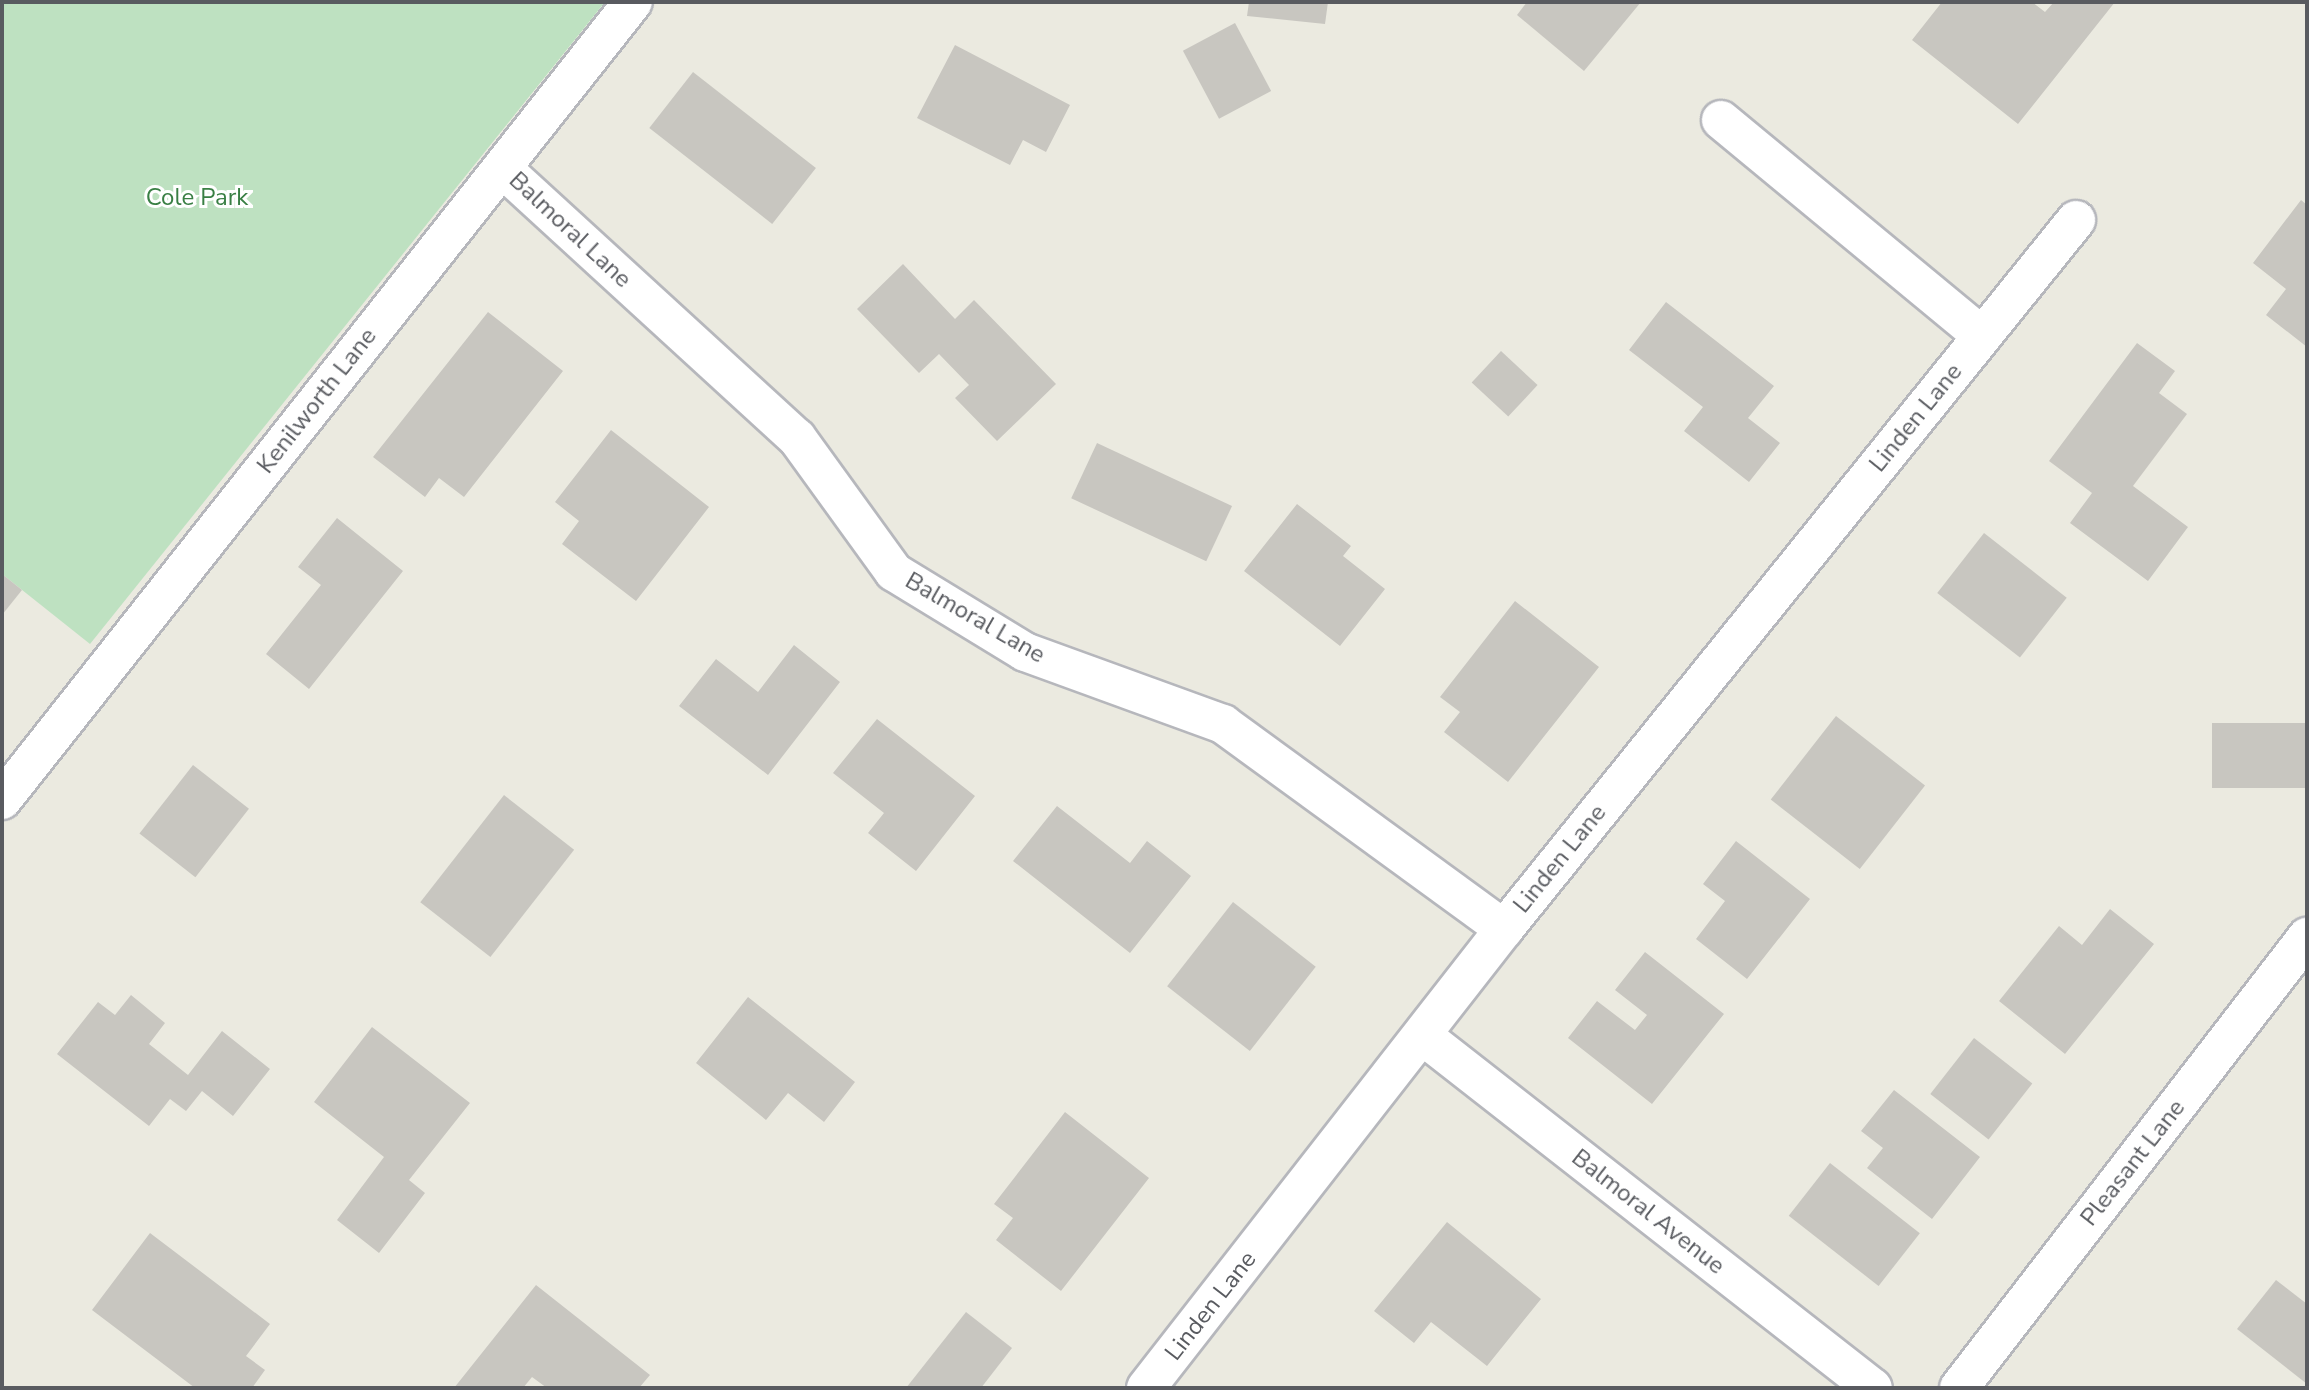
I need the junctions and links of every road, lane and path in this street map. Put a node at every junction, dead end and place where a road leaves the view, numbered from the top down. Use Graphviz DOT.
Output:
graph roads {
  1 [pos="633,2"];
  2 [pos="1721,120"];
  3 [pos="502,168"];
  4 [pos="2076,220"];
  5 [pos="1982,336"];
  6 [pos="2,800"];
  7 [pos="1503,929"];
  8 [pos="2307,937"];
  9 [pos="1423,1036"];
  10 [pos="1146,1388"];
  11 [pos="1873,1388"];
  12 [pos="1959,1388"];
  1 -- 3 [label="street, Kenilworth Lane"];
  2 -- 5 [label="street"];
  3 -- 6 [label="street, Kenilworth Lane"];
  3 -- 7 [label="street, Balmoral Lane"];
  4 -- 5 [label="street, Linden Lane"];
  5 -- 7 [label="street, Linden Lane"];
  7 -- 9 [label="street, Linden Lane"];
  8 -- 12 [label="street, Pleasant Lane"];
  9 -- 10 [label="street, Linden Lane"];
  9 -- 11 [label="street, Balmoral Avenue"];
}
